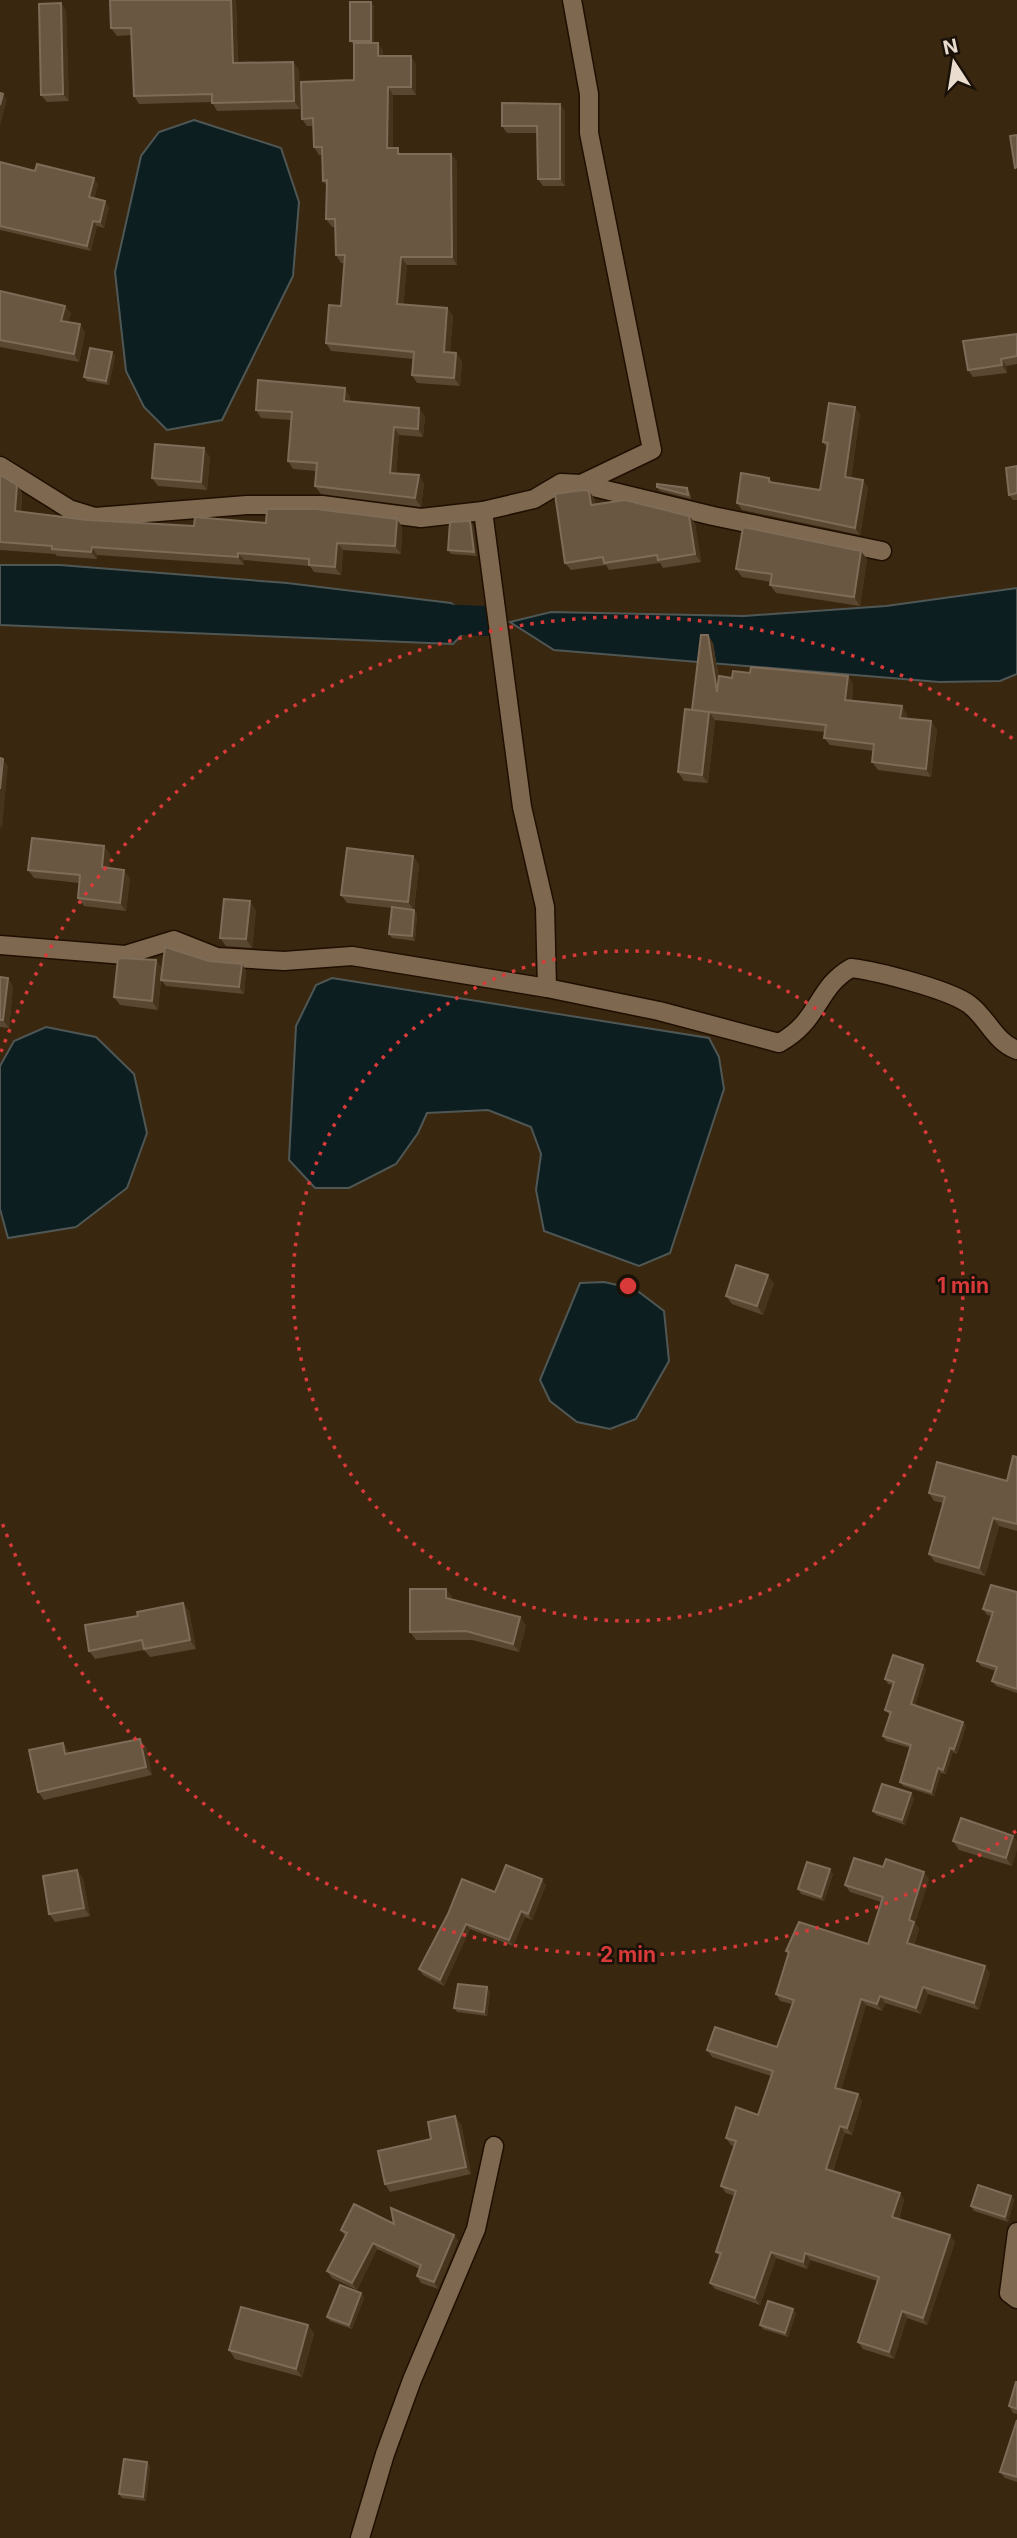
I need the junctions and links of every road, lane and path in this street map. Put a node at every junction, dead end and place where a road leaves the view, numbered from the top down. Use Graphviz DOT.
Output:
graph roads {
  1 [pos="572,0"];
  2 [pos="0,466"];
  3 [pos="581,484"];
  4 [pos="483,511"];
  5 [pos="883,551"];
  6 [pos="0,945"];
  7 [pos="547,988"];
  8 [pos="1017,1050"];
  9 [pos="494,2146"];
  10 [pos="1017,2232"];
  11 [pos="1017,2299"];
  12 [pos="360,2538"];
  1 -- 3 [label="street"];
  2 -- 4 [label="street"];
  3 -- 4 [label="street"];
  3 -- 5 [label="street"];
  4 -- 7 [label="street"];
  6 -- 7 [label="street"];
  7 -- 8 [label="street"];
  9 -- 12 [label="street"];
  10 -- 11 [label="street"];
}
